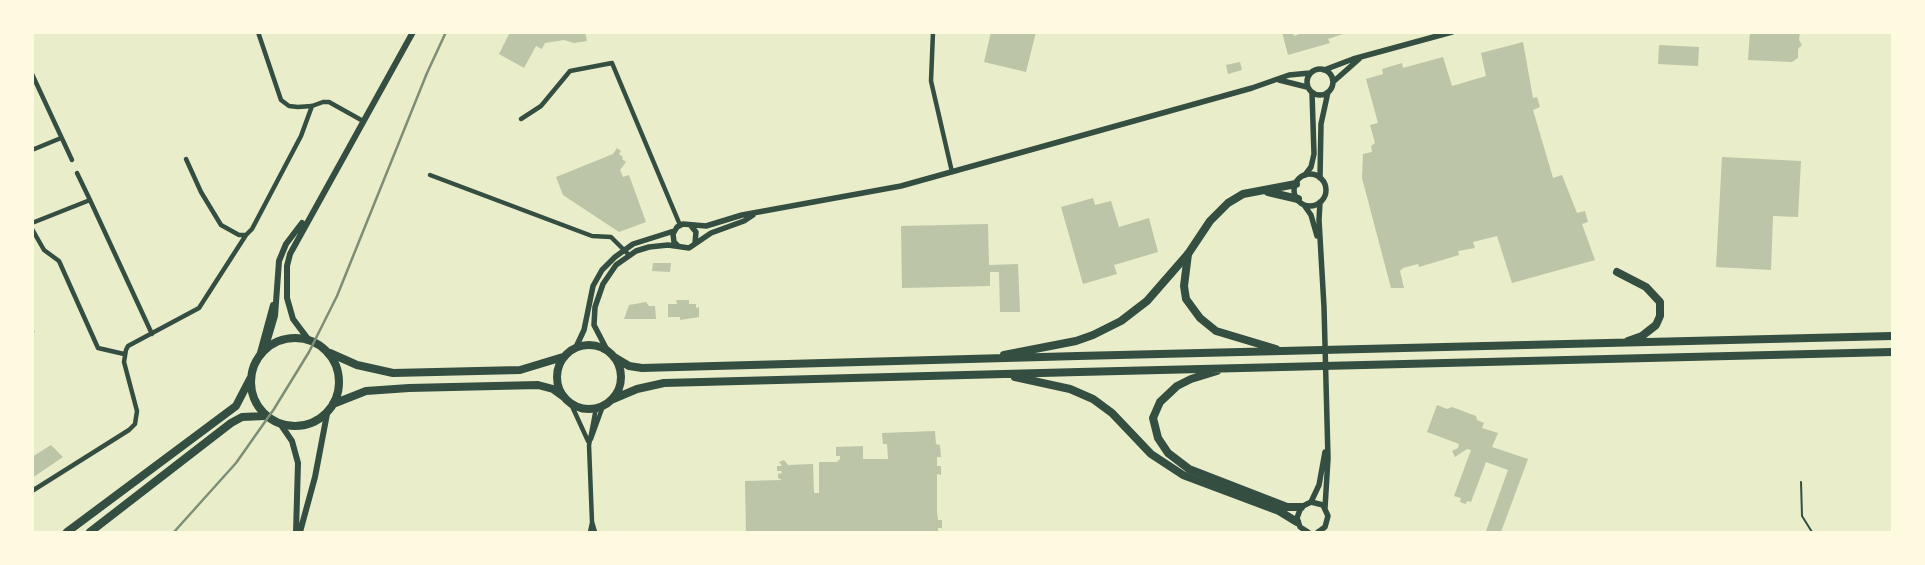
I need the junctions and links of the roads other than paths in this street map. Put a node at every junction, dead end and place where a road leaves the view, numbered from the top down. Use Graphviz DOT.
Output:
graph roads {
  1 [pos="258,32"];
  2 [pos="413,32"];
  3 [pos="933,32"];
  4 [pos="1450,33"];
  5 [pos="1360,57"];
  6 [pos="1324,70"];
  7 [pos="1310,73"];
  8 [pos="32,74"];
  9 [pos="1279,80"];
  10 [pos="1333,82"];
  11 [pos="1308,87"];
  12 [pos="1328,92"];
  13 [pos="1312,93"];
  14 [pos="312,106"];
  15 [pos="521,119"];
  16 [pos="363,121"];
  17 [pos="61,138"];
  18 [pos="32,150"];
  19 [pos="186,159"];
  20 [pos="72,160"];
  21 [pos="952,172"];
  22 [pos="77,173"];
  23 [pos="430,175"];
  24 [pos="1305,175"];
  25 [pos="1320,178"];
  26 [pos="1296,184"];
  27 [pos="1262,191"];
  28 [pos="90,200"];
  29 [pos="318,200"];
  30 [pos="1301,202"];
  31 [pos="1320,202"];
  32 [pos="753,215"];
  33 [pos="32,223"];
  34 [pos="680,225"];
  35 [pos="691,226"];
  36 [pos="32,228"];
  37 [pos="674,231"];
  38 [pos="246,235"];
  39 [pos="696,242"];
  40 [pos="1320,245"];
  41 [pos="678,246"];
  42 [pos="624,249"];
  43 [pos="1188,254"];
  44 [pos="629,255"];
  45 [pos="1617,272"];
  46 [pos="274,301"];
  47 [pos="152,334"];
  48 [pos="1892,336"];
  49 [pos="308,339"];
  50 [pos="1621,343"];
  51 [pos="576,347"];
  52 [pos="265,350"];
  53 [pos="608,350"];
  54 [pos="1286,351"];
  55 [pos="1892,352"];
  56 [pos="330,353"];
  57 [pos="124,354"];
  58 [pos="563,356"];
  59 [pos="614,357"];
  60 [pos="978,359"];
  61 [pos="258,360"];
  62 [pos="1227,368"];
  63 [pos="1001,374"];
  64 [pos="252,375"];
  65 [pos="564,397"];
  66 [pos="611,400"];
  67 [pos="333,404"];
  68 [pos="571,404"];
  69 [pos="599,407"];
  70 [pos="326,414"];
  71 [pos="265,416"];
  72 [pos="281,425"];
  73 [pos="1326,437"];
  74 [pos="589,445"];
  75 [pos="1801,482"];
  76 [pos="32,491"];
  77 [pos="1311,502"];
  78 [pos="1301,507"];
  79 [pos="1325,508"];
  80 [pos="592,522"];
  81 [pos="1298,522"];
  82 [pos="68,532"];
  83 [pos="90,532"];
  84 [pos="296,532"];
  85 [pos="300,532"];
  86 [pos="590,532"];
  87 [pos="595,532"];
  88 [pos="1306,532"];
  89 [pos="1319,532"];
  90 [pos="1812,532"];
  1 -- 14 [label="street"];
  2 -- 16 [label="main road"];
  3 -- 21 [label="street"];
  4 -- 5 [label="street"];
  5 -- 6 [label="street"];
  5 -- 10 [label="street"];
  6 -- 7 [label="street"];
  6 -- 10 [label="street"];
  7 -- 9 [label="street"];
  7 -- 11 [label="street"];
  8 -- 17 [label="street"];
  9 -- 11 [label="street"];
  9 -- 21 [label="street"];
  10 -- 12 [label="street"];
  11 -- 13 [label="street"];
  12 -- 13 [label="street"];
  12 -- 25 [label="street"];
  13 -- 24 [label="street"];
  14 -- 16 [label="street"];
  14 -- 38 [label="street"];
  15 -- 34 [label="street"];
  16 -- 29 [label="main road"];
  17 -- 18 [label="street"];
  17 -- 20 [label="street"];
  19 -- 38 [label="street"];
  21 -- 32 [label="street"];
  22 -- 28 [label="street"];
  23 -- 42 [label="street"];
  24 -- 25 [label="street"];
  24 -- 26 [label="street"];
  25 -- 31 [label="street"];
  26 -- 27 [label="highway"];
  26 -- 30 [label="street"];
  27 -- 30 [label="highway"];
  27 -- 43 [label="highway"];
  28 -- 33 [label="street"];
  28 -- 47 [label="street"];
  29 -- 46 [label="main road"];
  29 -- 49 [label="main road"];
  30 -- 31 [label="street"];
  30 -- 40 [label="street"];
  31 -- 40 [label="street"];
  32 -- 35 [label="street"];
  32 -- 39 [label="street"];
  34 -- 35 [label="street"];
  34 -- 37 [label="street"];
  35 -- 39 [label="street"];
  36 -- 57 [label="street"];
  37 -- 41 [label="street"];
  37 -- 42 [label="street"];
  38 -- 47 [label="street"];
  39 -- 41 [label="street"];
  40 -- 73 [label="street"];
  41 -- 44 [label="street"];
  42 -- 44 [label="street"];
  42 -- 51 [label="street"];
  43 -- 54 [label="highway"];
  43 -- 60 [label="highway"];
  44 -- 53 [label="street"];
  45 -- 50 [label="highway"];
  46 -- 52 [label="main road"];
  46 -- 61 [label="main road"];
  47 -- 57 [label="street"];
  48 -- 50 [label="highway"];
  49 -- 52 [label="highway"];
  49 -- 56 [label="highway"];
  50 -- 54 [label="highway"];
  51 -- 53 [label="highway"];
  51 -- 58 [label="highway"];
  52 -- 61 [label="highway"];
  53 -- 59 [label="highway"];
  54 -- 60 [label="highway"];
  55 -- 62 [label="highway"];
  56 -- 58 [label="highway"];
  56 -- 67 [label="highway"];
  57 -- 76 [label="street"];
  58 -- 65 [label="highway"];
  59 -- 60 [label="highway"];
  59 -- 66 [label="highway"];
  61 -- 64 [label="highway"];
  62 -- 63 [label="highway"];
  62 -- 78 [label="highway"];
  63 -- 66 [label="highway"];
  63 -- 81 [label="highway"];
  64 -- 71 [label="highway"];
  64 -- 82 [label="highway"];
  65 -- 67 [label="highway"];
  65 -- 68 [label="highway"];
  66 -- 69 [label="highway"];
  67 -- 70 [label="highway"];
  68 -- 69 [label="highway"];
  68 -- 74 [label="street"];
  69 -- 74 [label="street"];
  70 -- 72 [label="highway"];
  70 -- 85 [label="main road"];
  71 -- 72 [label="highway"];
  71 -- 83 [label="highway"];
  72 -- 84 [label="main road"];
  73 -- 77 [label="street"];
  73 -- 79 [label="street"];
  74 -- 80 [label="street"];
  75 -- 90 [label="lane"];
  77 -- 78 [label="street"];
  77 -- 79 [label="street"];
  78 -- 81 [label="street"];
  79 -- 89 [label="street"];
  80 -- 86 [label="street"];
  80 -- 87 [label="street"];
  81 -- 88 [label="street"];
}
